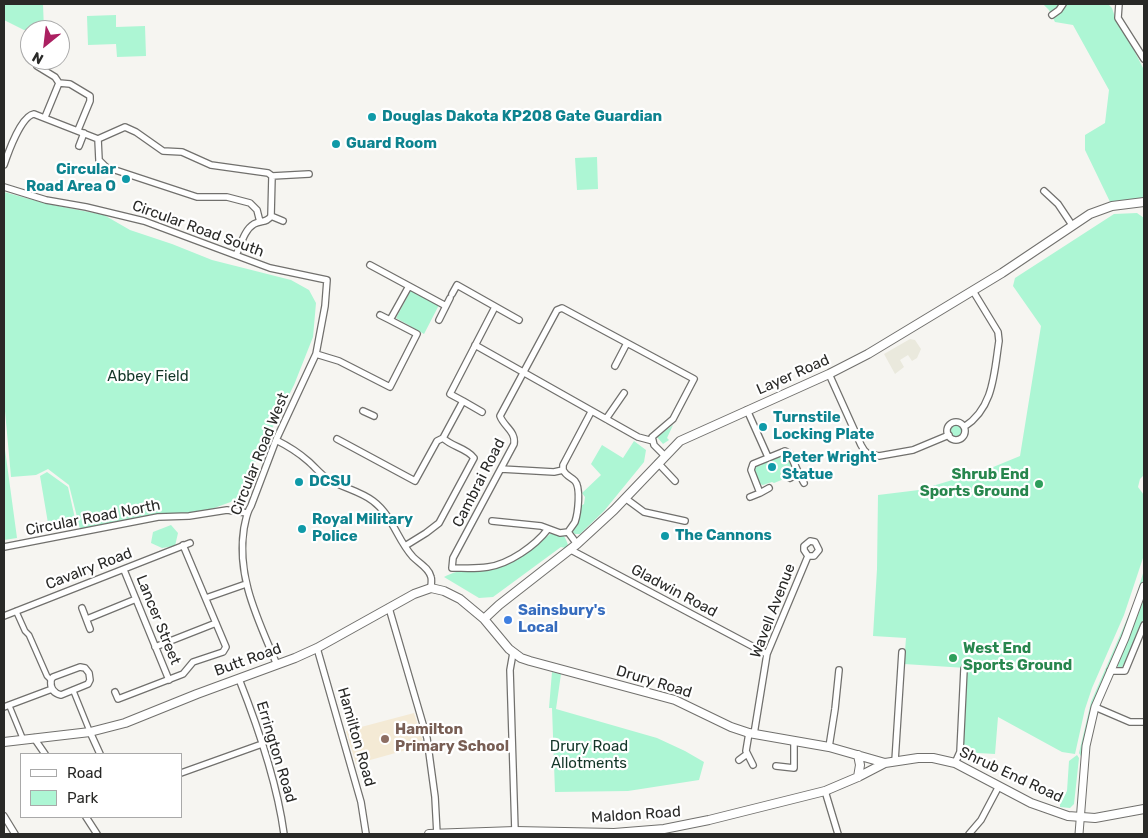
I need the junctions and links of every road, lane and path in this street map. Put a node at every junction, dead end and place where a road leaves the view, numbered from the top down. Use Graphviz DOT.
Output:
graph roads {
  1 [pos="1063,4"];
  2 [pos="1119,4"];
  3 [pos="1052,14"];
  4 [pos="1143,52"];
  5 [pos="1144,59"];
  6 [pos="40,70"];
  7 [pos="59,83"];
  8 [pos="45,117"];
  9 [pos="78,130"];
  10 [pos="84,133"];
  11 [pos="98,139"];
  12 [pos="79,146"];
  13 [pos="4,165"];
  14 [pos="309,174"];
  15 [pos="272,176"];
  16 [pos="4,187"];
  17 [pos="1044,191"];
  18 [pos="1144,202"];
  19 [pos="271,216"];
  20 [pos="283,220"];
  21 [pos="260,222"];
  22 [pos="1072,225"];
  23 [pos="236,255"];
  24 [pos="370,265"];
  25 [pos="326,280"];
  26 [pos="409,286"];
  27 [pos="973,291"];
  28 [pos="446,306"];
  29 [pos="495,307"];
  30 [pos="380,315"];
  31 [pos="390,320"];
  32 [pos="439,320"];
  33 [pos="519,320"];
  34 [pos="627,342"];
  35 [pos="475,345"];
  36 [pos="316,354"];
  37 [pos="614,366"];
  38 [pos="523,372"];
  39 [pos="829,374"];
  40 [pos="624,393"];
  41 [pos="463,401"];
  42 [pos="747,410"];
  43 [pos="363,411"];
  44 [pos="482,412"];
  45 [pos="591,412"];
  46 [pos="374,416"];
  47 [pos="606,419"];
  48 [pos="964,427"];
  49 [pos="948,435"];
  50 [pos="443,438"];
  51 [pos="337,439"];
  52 [pos="276,440"];
  53 [pos="650,440"];
  54 [pos="665,456"];
  55 [pos="768,457"];
  56 [pos="658,463"];
  57 [pos="501,469"];
  58 [pos="563,470"];
  59 [pos="799,474"];
  60 [pos="790,478"];
  61 [pos="675,481"];
  62 [pos="804,484"];
  63 [pos="769,488"];
  64 [pos="760,493"];
  65 [pos="750,497"];
  66 [pos="625,498"];
  67 [pos="247,513"];
  68 [pos="492,521"];
  69 [pos="685,521"];
  70 [pos="548,529"];
  71 [pos="568,532"];
  72 [pos="577,544"];
  73 [pos="405,546"];
  74 [pos="4,547"];
  75 [pos="571,550"];
  76 [pos="808,556"];
  77 [pos="124,570"];
  78 [pos="246,584"];
  79 [pos="1144,586"];
  80 [pos="431,588"];
  81 [pos="206,598"];
  82 [pos="136,599"];
  83 [pos="82,608"];
  84 [pos="389,608"];
  85 [pos="16,611"];
  86 [pos="4,616"];
  87 [pos="86,619"];
  88 [pos="484,619"];
  89 [pos="216,623"];
  90 [pos="1144,625"];
  91 [pos="90,629"];
  92 [pos="155,647"];
  93 [pos="317,648"];
  94 [pos="902,652"];
  95 [pos="513,653"];
  96 [pos="767,654"];
  97 [pos="277,665"];
  98 [pos="964,669"];
  99 [pos="839,670"];
  100 [pos="1110,671"];
  101 [pos="239,679"];
  102 [pos="51,680"];
  103 [pos="169,680"];
  104 [pos="52,689"];
  105 [pos="72,690"];
  106 [pos="114,692"];
  107 [pos="6,706"];
  108 [pos="1095,708"];
  109 [pos="1144,722"];
  110 [pos="90,732"];
  111 [pos="752,733"];
  112 [pos="34,738"];
  113 [pos="22,739"];
  114 [pos="794,741"];
  115 [pos="4,742"];
  116 [pos="262,744"];
  117 [pos="829,746"];
  118 [pos="44,753"];
  119 [pos="100,753"];
  120 [pos="747,754"];
  121 [pos="858,756"];
  122 [pos="739,760"];
  123 [pos="895,761"];
  124 [pos="885,763"];
  125 [pos="956,763"];
  126 [pos="753,765"];
  127 [pos="776,766"];
  128 [pos="868,772"];
  129 [pos="182,773"];
  130 [pos="858,777"];
  131 [pos="998,786"];
  132 [pos="825,791"];
  133 [pos="1144,809"];
  134 [pos="4,816"];
  135 [pos="87,818"];
  136 [pos="1081,818"];
  137 [pos="515,831"];
  138 [pos="665,832"];
  139 [pos="15,834"];
  140 [pos="97,834"];
  141 [pos="284,834"];
  142 [pos="366,834"];
  143 [pos="429,834"];
  144 [pos="437,834"];
  145 [pos="614,834"];
  146 [pos="838,834"];
  147 [pos="969,834"];
  148 [pos="1079,834"];
  1 -- 3 [label="street"];
  2 -- 4 [label="street"];
  4 -- 5 [label="street"];
  6 -- 7 [label="street"];
  7 -- 8 [label="street"];
  7 -- 9 [label="street"];
  8 -- 9 [label="street"];
  8 -- 13 [label="street"];
  9 -- 10 [label="street"];
  10 -- 11 [label="street"];
  10 -- 12 [label="street"];
  11 -- 15 [label="street"];
  11 -- 21 [label="street"];
  14 -- 15 [label="street"];
  15 -- 19 [label="street"];
  16 -- 23 [label="street, Circular Road South"];
  17 -- 22 [label="street"];
  18 -- 22 [label="main road, Layer Road"];
  19 -- 20 [label="street"];
  19 -- 21 [label="street"];
  21 -- 23 [label="street"];
  22 -- 27 [label="main road, Layer Road"];
  23 -- 25 [label="street, Circular Road South"];
  24 -- 26 [label="street"];
  25 -- 36 [label="street, Circular Road West"];
  26 -- 28 [label="street"];
  26 -- 31 [label="street"];
  27 -- 39 [label="main road, Layer Road"];
  27 -- 48 [label="street"];
  28 -- 29 [label="street"];
  28 -- 32 [label="street"];
  29 -- 33 [label="street"];
  29 -- 35 [label="street"];
  30 -- 31 [label="street"];
  31 -- 36 [label="street"];
  34 -- 37 [label="street"];
  34 -- 38 [label="street, Cambrai Road"];
  34 -- 53 [label="street"];
  35 -- 38 [label="street"];
  35 -- 41 [label="street"];
  36 -- 52 [label="street, Circular Road West"];
  38 -- 45 [label="street"];
  38 -- 57 [label="street, Cambrai Road"];
  39 -- 42 [label="main road, Layer Road"];
  39 -- 49 [label="street"];
  40 -- 47 [label="street"];
  41 -- 44 [label="street"];
  41 -- 50 [label="street"];
  42 -- 54 [label="main road, Layer Road"];
  42 -- 55 [label="street"];
  43 -- 46 [label="street"];
  45 -- 47 [label="street"];
  45 -- 58 [label="street"];
  47 -- 53 [label="street"];
  48 -- 49 [label="street"];
  48 -- 49 [label="street"];
  50 -- 51 [label="street"];
  50 -- 73 [label="street"];
  52 -- 67 [label="street, Circular Road West"];
  52 -- 73 [label="street"];
  53 -- 54 [label="street"];
  54 -- 56 [label="main road, Layer Road"];
  55 -- 59 [label="street"];
  55 -- 64 [label="street"];
  56 -- 61 [label="street"];
  56 -- 66 [label="main road, Layer Road"];
  57 -- 58 [label="street"];
  57 -- 70 [label="street, Cambrai Road"];
  58 -- 71 [label="street"];
  59 -- 60 [label="street"];
  59 -- 62 [label="street"];
  63 -- 64 [label="street"];
  64 -- 65 [label="street"];
  66 -- 69 [label="street"];
  66 -- 72 [label="main road, Layer Road"];
  67 -- 74 [label="street, Circular Road North"];
  67 -- 78 [label="street, Circular Road West"];
  68 -- 70 [label="street"];
  70 -- 71 [label="street"];
  71 -- 72 [label="street"];
  72 -- 75 [label="main road, Layer Road"];
  73 -- 80 [label="street"];
  75 -- 88 [label="main road, Layer Road"];
  75 -- 96 [label="street, Gladwin Road"];
  76 -- 96 [label="street, Wavell Avenue"];
  77 -- 81 [label="street, Cavalry Road"];
  77 -- 82 [label="street, Lancer Street"];
  77 -- 85 [label="street, Cavalry Road"];
  78 -- 81 [label="street"];
  78 -- 97 [label="street, Circular Road West"];
  79 -- 100 [label="street"];
  80 -- 84 [label="main road, Butt Road"];
  80 -- 88 [label="main road"];
  81 -- 89 [label="street, Cavalry Road"];
  82 -- 87 [label="street"];
  82 -- 92 [label="street, Lancer Street"];
  83 -- 87 [label="street"];
  84 -- 93 [label="main road, Butt Road"];
  84 -- 144 [label="street"];
  85 -- 86 [label="street, Cavalry Road"];
  85 -- 102 [label="street"];
  87 -- 91 [label="street"];
  88 -- 95 [label="main road, Drury Road"];
  89 -- 92 [label="street"];
  89 -- 103 [label="street, Cavalry Road"];
  90 -- 100 [label="street"];
  92 -- 103 [label="street, Lancer Street"];
  93 -- 97 [label="main road, Butt Road"];
  93 -- 142 [label="street, Hamilton Road"];
  94 -- 123 [label="street"];
  95 -- 111 [label="main road, Drury Road"];
  95 -- 137 [label="street"];
  96 -- 111 [label="street, Wavell Avenue"];
  97 -- 101 [label="main road, Butt Road"];
  98 -- 125 [label="street"];
  99 -- 117 [label="street"];
  100 -- 108 [label="street"];
  101 -- 110 [label="main road, Butt Road"];
  101 -- 116 [label="street, Errington Road"];
  102 -- 104 [label="street"];
  102 -- 105 [label="street"];
  103 -- 106 [label="street"];
  104 -- 105 [label="street"];
  104 -- 107 [label="street"];
  105 -- 110 [label="street"];
  107 -- 113 [label="street"];
  108 -- 109 [label="street"];
  108 -- 136 [label="street"];
  110 -- 112 [label="main road, Butt Road"];
  110 -- 119 [label="street"];
  111 -- 114 [label="main road, Drury Road"];
  111 -- 120 [label="street, Wavell Avenue"];
  112 -- 113 [label="main road, Butt Road"];
  112 -- 118 [label="street"];
  113 -- 115 [label="main road, Butt Road"];
  114 -- 117 [label="main road, Drury Road"];
  114 -- 127 [label="street"];
  116 -- 129 [label="street"];
  116 -- 141 [label="street, Errington Road"];
  117 -- 121 [label="main road, Drury Road"];
  120 -- 122 [label="street"];
  120 -- 126 [label="street"];
  121 -- 124 [label="main road, Drury Road"];
  121 -- 130 [label="main road"];
  123 -- 124 [label="main road, Shrub End Road"];
  123 -- 125 [label="main road, Shrub End Road"];
  124 -- 128 [label="main road, Shrub End Road"];
  125 -- 131 [label="main road, Shrub End Road"];
  128 -- 130 [label="main road, Maldon Road"];
  130 -- 132 [label="main road, Maldon Road"];
  131 -- 136 [label="main road, Shrub End Road"];
  131 -- 147 [label="street"];
  132 -- 138 [label="main road, Maldon Road"];
  132 -- 146 [label="street"];
  133 -- 136 [label="main road, Shrub End Road"];
  134 -- 139 [label="street"];
  135 -- 140 [label="street"];
  136 -- 148 [label="street"];
  137 -- 144 [label="main road, Maldon Road"];
  137 -- 145 [label="main road, Maldon Road"];
  138 -- 145 [label="main road, Maldon Road"];
  143 -- 144 [label="main road, Maldon Road"];
}
